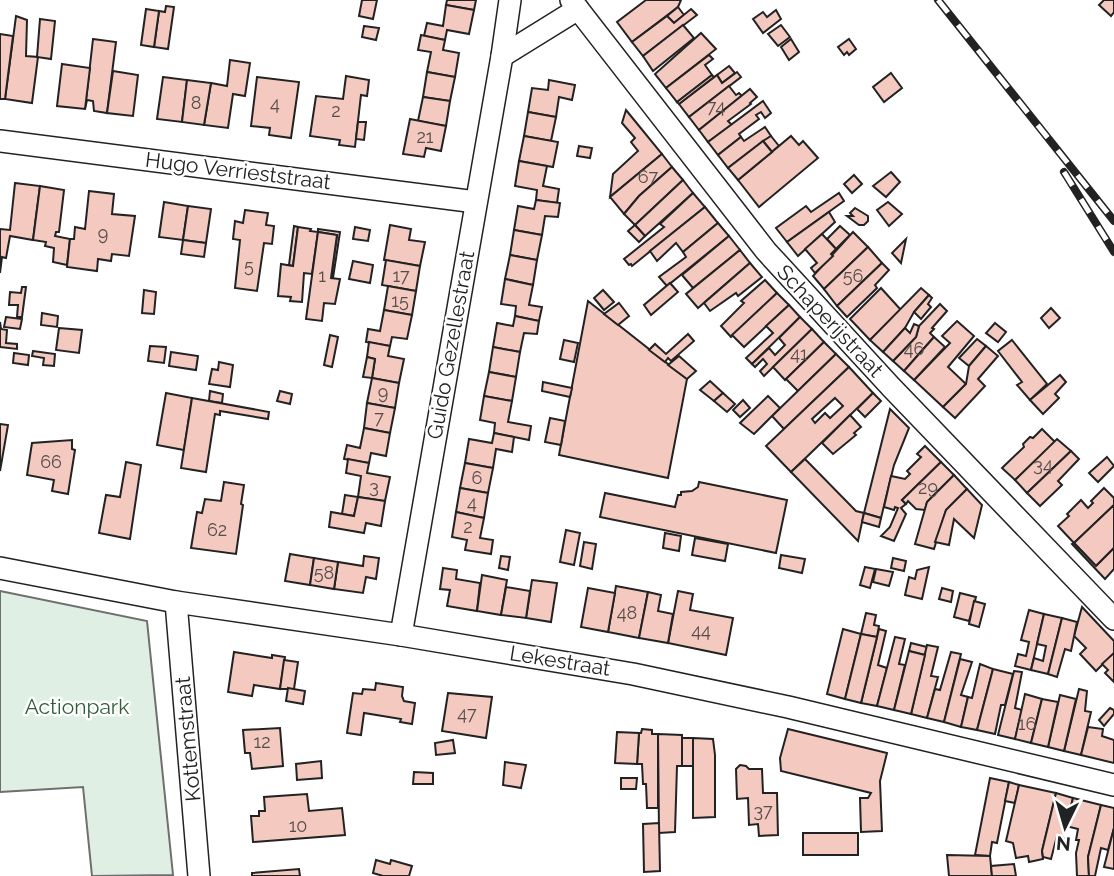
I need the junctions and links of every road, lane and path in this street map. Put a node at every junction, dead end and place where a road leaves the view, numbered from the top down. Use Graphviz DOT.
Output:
graph roads {
  1 [pos="510,0"];
  2 [pos="575,5"];
  3 [pos="502,56"];
  4 [pos="0,141"];
  5 [pos="476,202"];
  6 [pos="0,568"];
  7 [pos="176,602"];
  8 [pos="1114,620"];
  9 [pos="401,635"];
  10 [pos="1114,785"];
  11 [pos="200,876"];
  1 -- 3 [label="street, Guido Gezellestraat"];
  2 -- 3 [label="street"];
  2 -- 8 [label="street, Schaperijstraat"];
  3 -- 5 [label="street, Guido Gezellestraat"];
  4 -- 5 [label="street, Hugo Verrieststraat"];
  5 -- 9 [label="street, Guido Gezellestraat"];
  6 -- 7 [label="street, Lekestraat"];
  7 -- 9 [label="street, Lekestraat"];
  7 -- 11 [label="street, Kottemstraat"];
  9 -- 10 [label="street, Lekestraat"];
}
